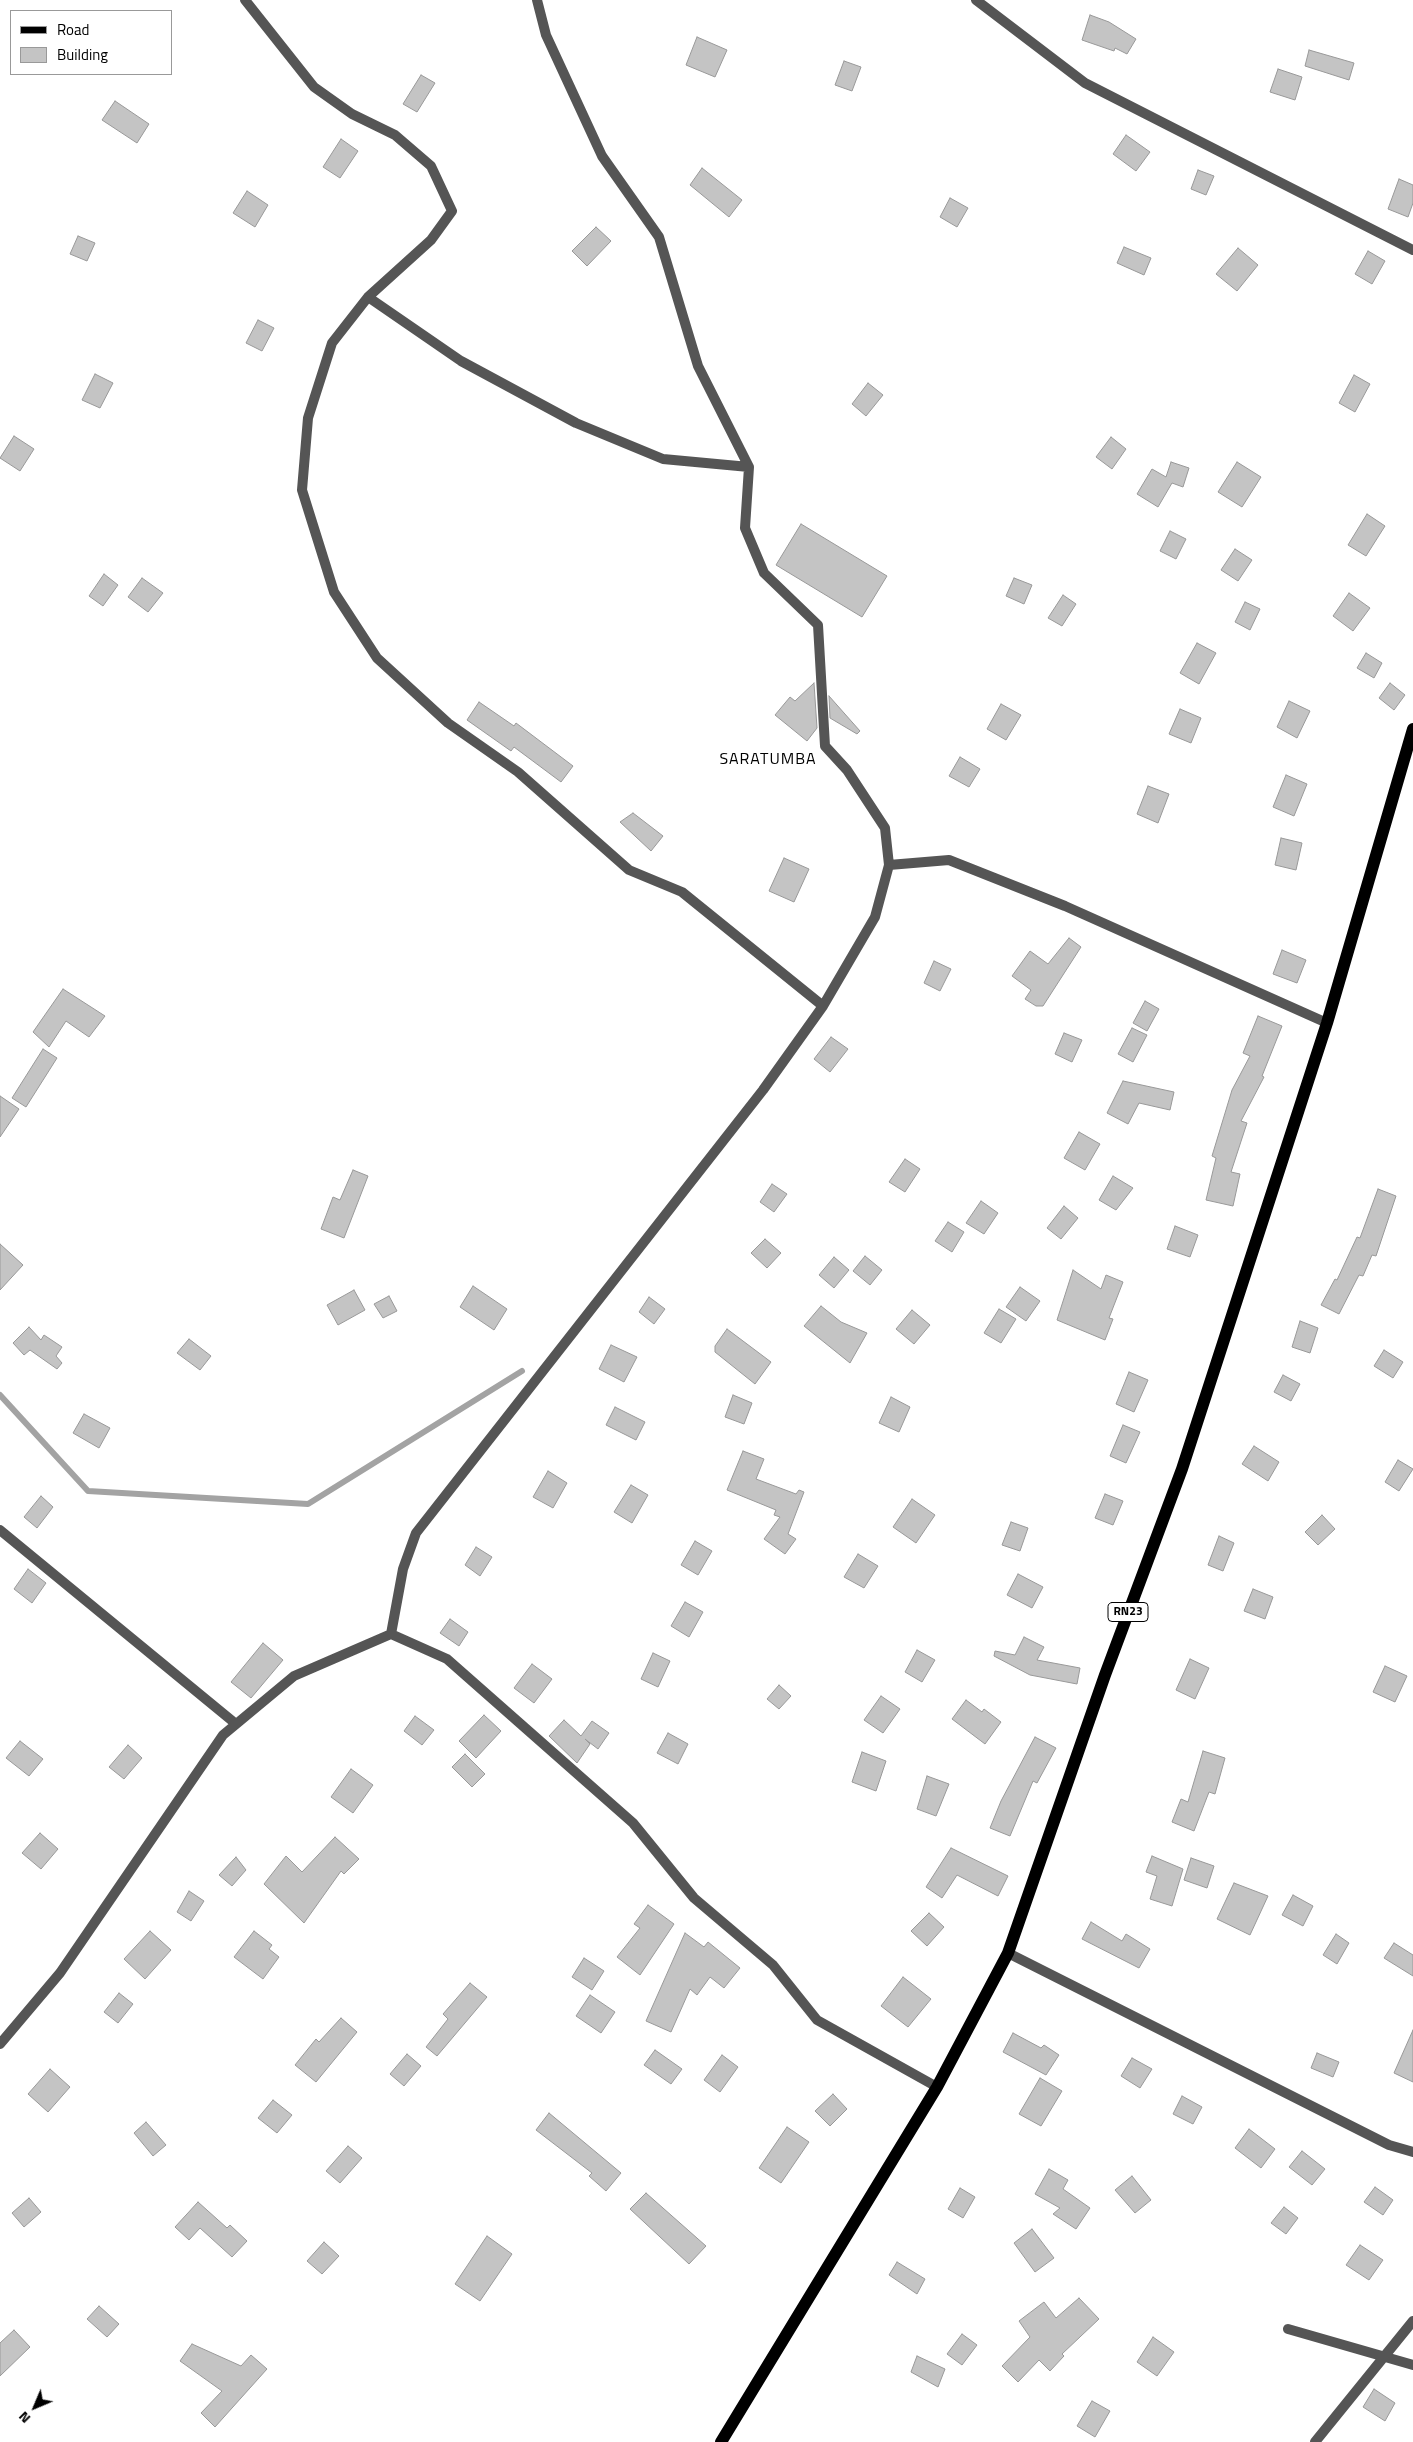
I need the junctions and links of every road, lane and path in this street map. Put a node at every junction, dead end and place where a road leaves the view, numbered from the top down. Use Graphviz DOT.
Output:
graph roads {
  1 [pos="245,0"];
  2 [pos="537,0"];
  3 [pos="976,0"];
  4 [pos="1413,250"];
  5 [pos="368,297"];
  6 [pos="749,467"];
  7 [pos="1413,729"];
  8 [pos="889,865"];
  9 [pos="823,1006"];
  10 [pos="1327,1023"];
  11 [pos="0,1530"];
  12 [pos="391,1634"];
  13 [pos="236,1724"];
  14 [pos="1008,1953"];
  15 [pos="0,2044"];
  16 [pos="937,2087"];
  17 [pos="1413,2152"];
  18 [pos="1413,2322"];
  19 [pos="1288,2329"];
  20 [pos="1383,2358"];
  21 [pos="1413,2365"];
  22 [pos="722,2442"];
  23 [pos="1315,2442"];
  1 -- 5 [label="street"];
  2 -- 6 [label="street"];
  3 -- 4 [label="street"];
  5 -- 6 [label="street"];
  5 -- 9 [label="street"];
  6 -- 8 [label="street"];
  7 -- 10 [label="main road, RN23"];
  8 -- 9 [label="street"];
  8 -- 10 [label="street"];
  9 -- 12 [label="street"];
  10 -- 14 [label="main road, RN23"];
  11 -- 13 [label="street"];
  12 -- 13 [label="street"];
  12 -- 16 [label="street"];
  13 -- 15 [label="street"];
  14 -- 16 [label="main road, RN23"];
  14 -- 17 [label="street"];
  16 -- 22 [label="main road, RN23"];
  18 -- 20 [label="street"];
  19 -- 20 [label="street"];
  20 -- 21 [label="street"];
  20 -- 23 [label="street"];
}
